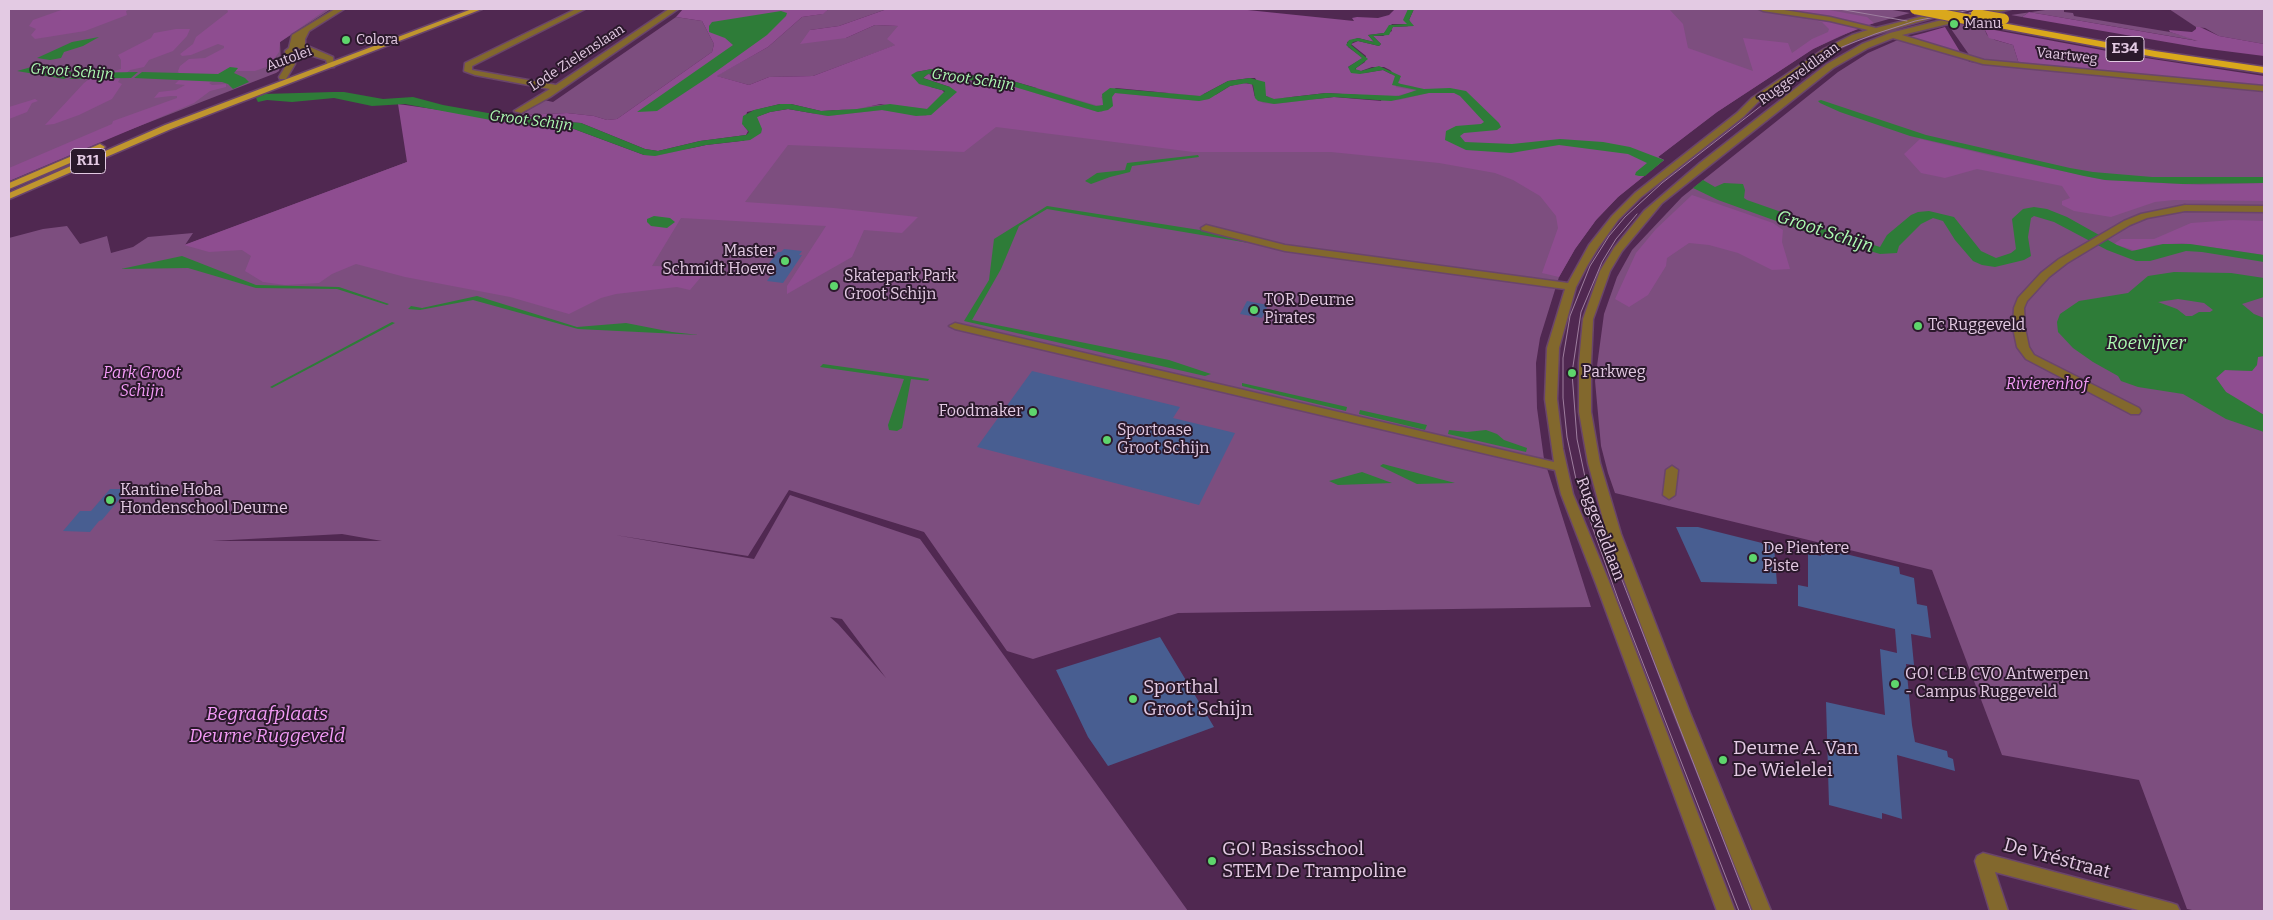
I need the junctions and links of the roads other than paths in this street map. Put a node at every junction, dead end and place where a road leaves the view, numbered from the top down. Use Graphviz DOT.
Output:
graph roads {
  1 [pos="340,9"];
  2 [pos="464,9"];
  3 [pos="478,9"];
  4 [pos="581,9"];
  5 [pos="674,9"];
  6 [pos="1763,9"];
  7 [pos="1913,9"];
  8 [pos="1951,9"];
  9 [pos="1960,9"];
  10 [pos="2007,9"];
  11 [pos="311,26"];
  12 [pos="1876,30"];
  13 [pos="1896,36"];
  14 [pos="293,49"];
  15 [pos="330,62"];
  16 [pos="2264,62"];
  17 [pos="318,64"];
  18 [pos="2264,70"];
  19 [pos="283,77"];
  20 [pos="557,88"];
  21 [pos="2264,89"];
  22 [pos="518,111"];
  23 [pos="1734,120"];
  24 [pos="1754,126"];
  25 [pos="19,182"];
  26 [pos="9,186"];
  27 [pos="9,190"];
  28 [pos="9,196"];
  29 [pos="2264,209"];
  30 [pos="1206,228"];
  31 [pos="1571,287"];
  32 [pos="956,326"];
  33 [pos="2135,411"];
  34 [pos="1553,466"];
  35 [pos="1672,470"];
  36 [pos="1669,494"];
  37 [pos="1726,911"];
  38 [pos="1762,911"];
  39 [pos="1999,911"];
  40 [pos="2171,911"];
  1 -- 11 [label="street"];
  2 -- 15 [label="main road, Autolei / R11"];
  3 -- 15 [label="main road, Autolei / R11"];
  4 -- 20 [label="street"];
  5 -- 20 [label="street, Lode Zielenslaan"];
  6 -- 12 [label="street"];
  7 -- 18 [label="highway, E34, bridge"];
  8 -- 16 [label="highway, E34, bridge"];
  9 -- 12 [label="street, Ruggeveldlaan"];
  10 -- 13 [label="street, Ruggeveldlaan"];
  11 -- 14 [label="street"];
  11 -- 15 [label="street"];
  12 -- 23 [label="street, Ruggeveldlaan"];
  13 -- 21 [label="street, Vaartweg"];
  13 -- 24 [label="street, Ruggeveldlaan"];
  14 -- 17 [label="street"];
  14 -- 19 [label="street"];
  15 -- 17 [label="street"];
  15 -- 28 [label="main road, Autolei / R11"];
  17 -- 19 [label="main road, Autolei / R11"];
  19 -- 25 [label="main road, Autolei / R11"];
  20 -- 22 [label="street, Lode Zielenslaan"];
  23 -- 24 [label="street, Ruggeveldlaan"];
  23 -- 31 [label="street, Ruggeveldlaan"];
  24 -- 38 [label="street, Ruggeveldlaan"];
  25 -- 26 [label="main road, R11"];
  25 -- 27 [label="street"];
  29 -- 33 [label="street"];
  30 -- 31 [label="street"];
  31 -- 37 [label="street, Ruggeveldlaan"];
  32 -- 34 [label="street"];
  35 -- 36 [label="street"];
  39 -- 40 [label="street, De Vréstraat"];
}
